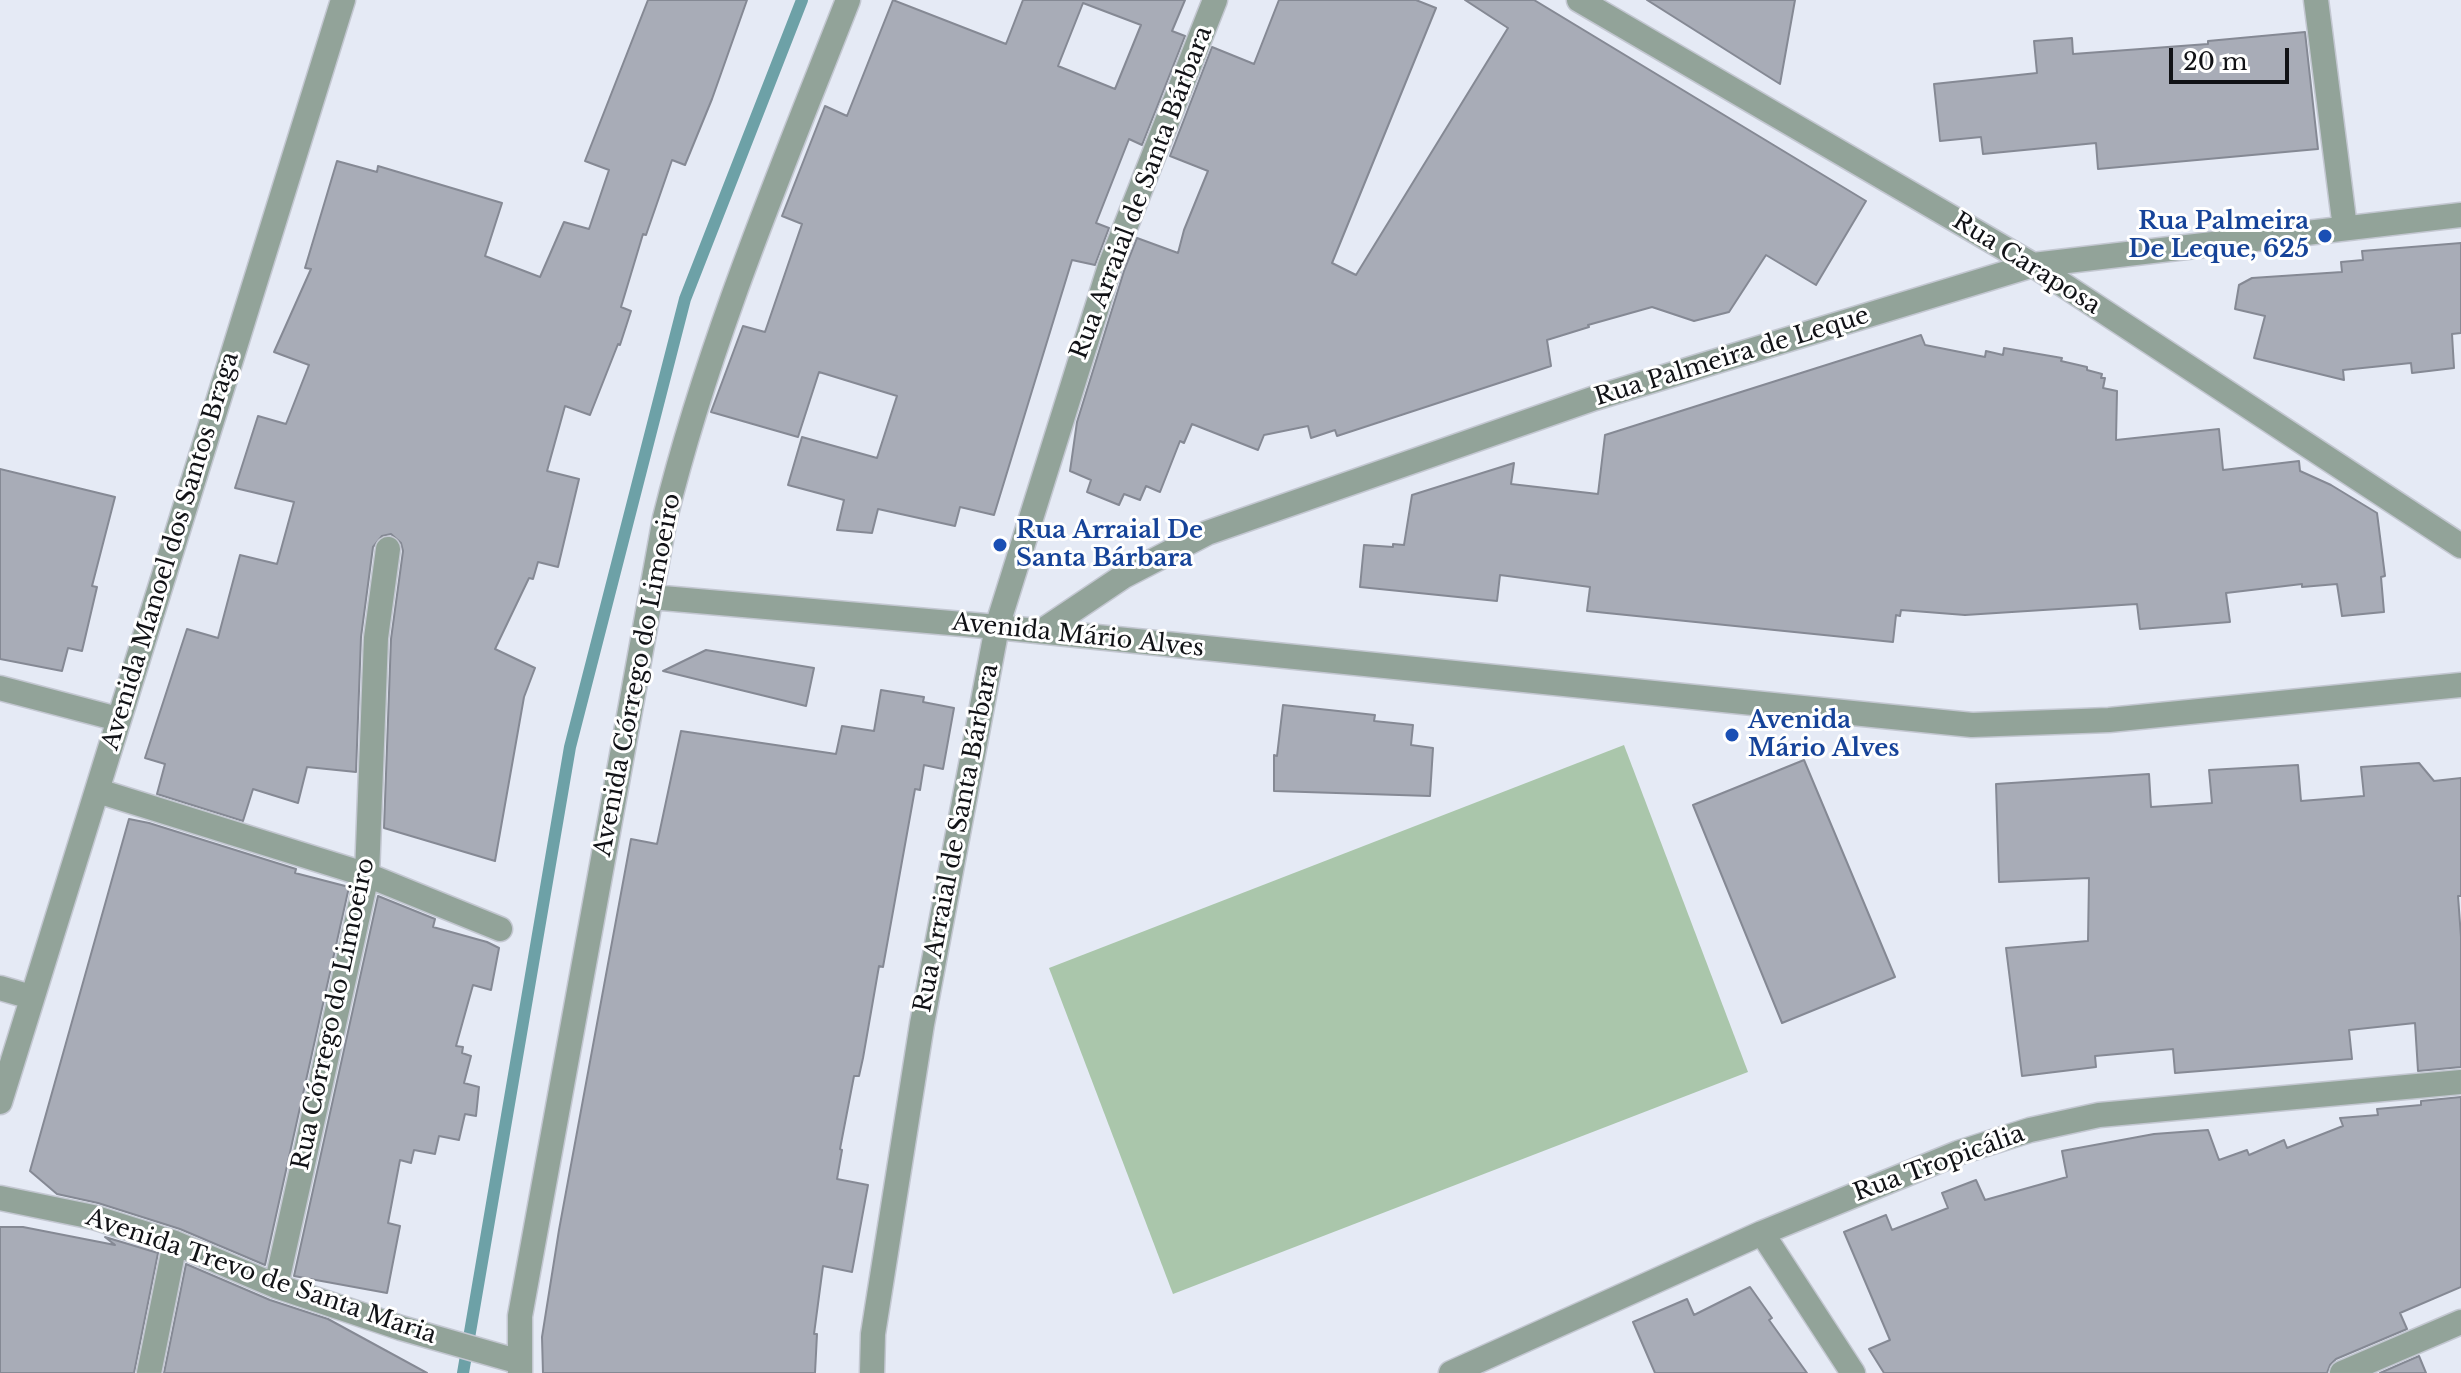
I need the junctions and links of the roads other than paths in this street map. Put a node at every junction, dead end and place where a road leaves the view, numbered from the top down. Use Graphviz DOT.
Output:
graph roads {
  1 [pos="343,0"];
  2 [pos="848,0"];
  3 [pos="1215,0"];
  4 [pos="1579,0"];
  5 [pos="2316,0"];
  6 [pos="2461,215"];
  7 [pos="2345,228"];
  8 [pos="2033,265"];
  9 [pos="2461,546"];
  10 [pos="388,549"];
  11 [pos="651,597"];
  12 [pos="997,627"];
  13 [pos="1042,631"];
  14 [pos="2461,685"];
  15 [pos="0,688"];
  16 [pos="118,719"];
  17 [pos="98,791"];
  18 [pos="367,875"];
  19 [pos="500,929"];
  20 [pos="0,988"];
  21 [pos="31,997"];
  22 [pos="2461,1082"];
  23 [pos="0,1102"];
  24 [pos="0,1198"];
  25 [pos="1762,1233"];
  26 [pos="175,1243"];
  27 [pos="276,1286"];
  28 [pos="2461,1322"];
  29 [pos="520,1368"];
  30 [pos="149,1373"];
  31 [pos="872,1373"];
  32 [pos="1451,1373"];
  33 [pos="1853,1373"];
  34 [pos="2342,1373"];
  1 -- 16 [label="street, Avenida Manoel dos Santos Braga"];
  2 -- 11 [label="street, Avenida Córrego do Limoeiro"];
  3 -- 12 [label="street, Rua Arraial de Santa Bárbara"];
  4 -- 8 [label="street, Rua Caraposa"];
  5 -- 7 [label="street"];
  6 -- 7 [label="street, Rua Palmeira de Leque"];
  7 -- 8 [label="street, Rua Palmeira de Leque"];
  8 -- 9 [label="street, Rua Caraposa"];
  8 -- 13 [label="street, Rua Palmeira de Leque"];
  10 -- 18 [label="street, Rua Córrego do Limoeiro"];
  11 -- 12 [label="street, Avenida Mário Alves"];
  11 -- 29 [label="street, Avenida Córrego do Limoeiro"];
  12 -- 13 [label="street, Avenida Mário Alves"];
  12 -- 31 [label="street, Rua Arraial de Santa Bárbara"];
  13 -- 14 [label="street, Avenida Mário Alves"];
  15 -- 16 [label="street"];
  16 -- 17 [label="street, Avenida Manoel dos Santos Braga"];
  17 -- 18 [label="street"];
  17 -- 21 [label="street, Avenida Manoel dos Santos Braga"];
  18 -- 19 [label="street"];
  18 -- 27 [label="street, Rua Córrego do Limoeiro"];
  20 -- 21 [label="street"];
  21 -- 23 [label="street, Avenida Manoel dos Santos Braga"];
  22 -- 25 [label="street, Rua Tropicália"];
  24 -- 26 [label="street, Avenida Trevo de Santa Maria"];
  25 -- 32 [label="street, Rua Tropicália"];
  25 -- 33 [label="street"];
  26 -- 27 [label="street, Avenida Trevo de Santa Maria"];
  26 -- 30 [label="street"];
  27 -- 29 [label="street, Avenida Trevo de Santa Maria"];
  28 -- 34 [label="street"];
}
